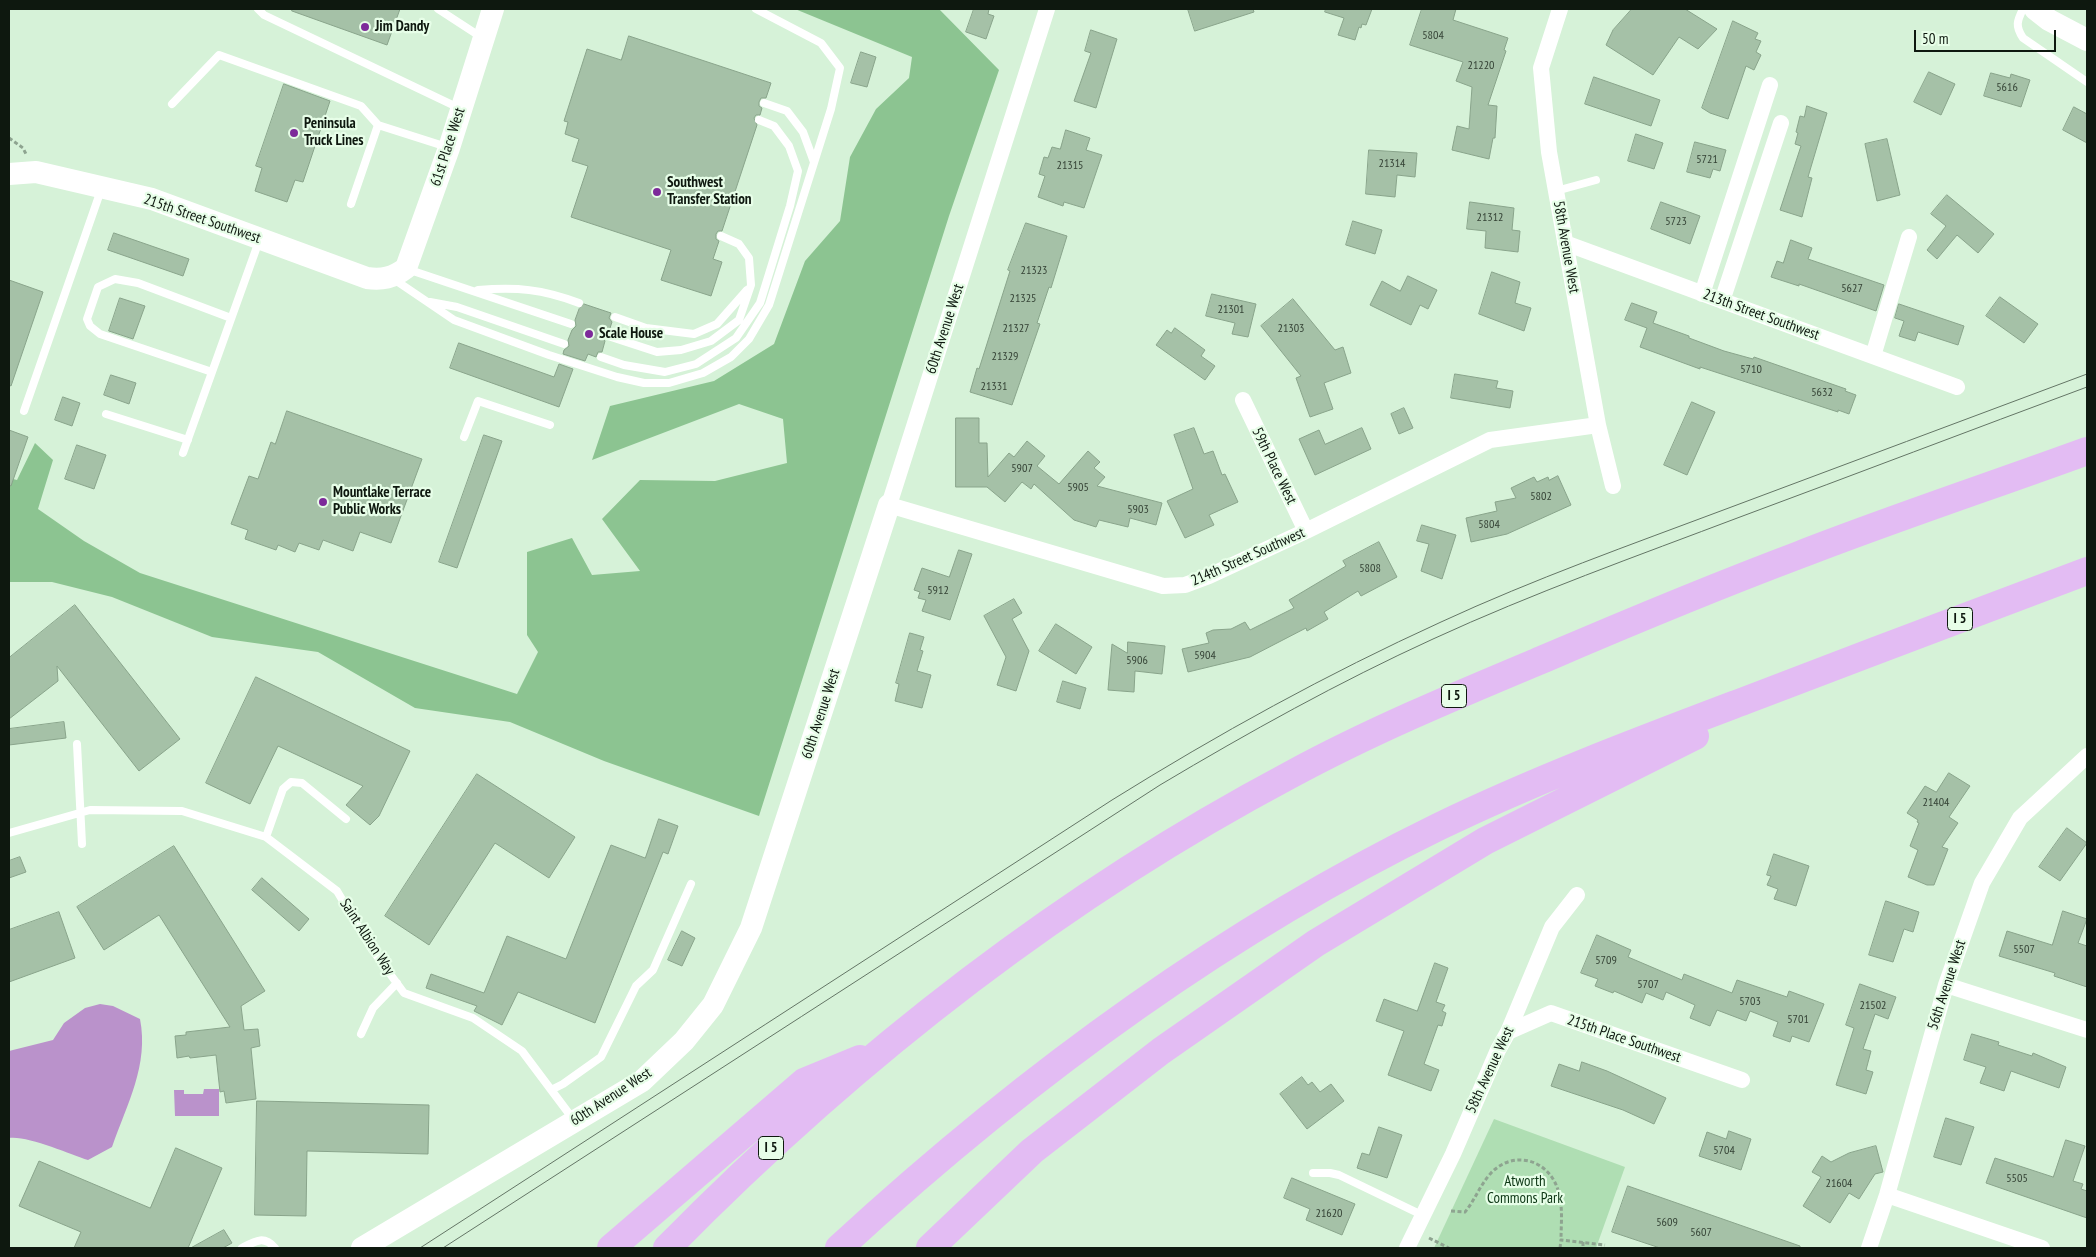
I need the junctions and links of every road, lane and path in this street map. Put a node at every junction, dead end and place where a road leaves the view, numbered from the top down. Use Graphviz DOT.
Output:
graph roads {
  1 [pos="258,9"];
  2 [pos="438,9"];
  3 [pos="492,9"];
  4 [pos="756,9"];
  5 [pos="1047,9"];
  6 [pos="1560,9"];
  7 [pos="2023,9"];
  8 [pos="2035,9"];
  9 [pos="482,38"];
  10 [pos="2087,40"];
  11 [pos="2087,82"];
  12 [pos="1770,85"];
  13 [pos="764,102"];
  14 [pos="172,104"];
  15 [pos="461,109"];
  16 [pos="758,120"];
  17 [pos="1780,123"];
  18 [pos="378,125"];
  19 [pos="449,148"];
  20 [pos="814,162"];
  21 [pos="9,174"];
  22 [pos="1596,180"];
  23 [pos="102,188"];
  24 [pos="1556,191"];
  25 [pos="351,204"];
  26 [pos="721,236"];
  27 [pos="1909,237"];
  28 [pos="259,239"];
  29 [pos="1565,243"];
  30 [pos="398,273"];
  31 [pos="751,285"];
  32 [pos="474,290"];
  33 [pos="1702,294"];
  34 [pos="426,301"];
  35 [pos="1722,301"];
  36 [pos="579,303"];
  37 [pos="615,317"];
  38 [pos="231,318"];
  39 [pos="571,324"];
  40 [pos="608,336"];
  41 [pos="564,344"];
  42 [pos="1872,356"];
  43 [pos="601,357"];
  44 [pos="212,372"];
  45 [pos="1957,387"];
  46 [pos="1243,400"];
  47 [pos="24,411"];
  48 [pos="106,414"];
  49 [pos="1598,424"];
  50 [pos="550,425"];
  51 [pos="464,437"];
  52 [pos="188,440"];
  53 [pos="2087,451"];
  54 [pos="183,453"];
  55 [pos="1613,486"];
  56 [pos="889,505"];
  57 [pos="1306,531"];
  58 [pos="2087,571"];
  59 [pos="1833,667"];
  60 [pos="77,744"];
  61 [pos="2087,756"];
  62 [pos="82,812"];
  63 [pos="346,819"];
  64 [pos="9,833"];
  65 [pos="266,837"];
  66 [pos="82,844"];
  67 [pos="692,884"];
  68 [pos="1577,896"];
  69 [pos="397,983"];
  70 [pos="1946,985"];
  71 [pos="404,993"];
  72 [pos="386,994"];
  73 [pos="2087,1030"];
  74 [pos="1508,1032"];
  75 [pos="361,1034"];
  76 [pos="878,1052"];
  77 [pos="1742,1080"];
  78 [pos="551,1090"];
  79 [pos="574,1121"];
  80 [pos="1313,1173"];
  81 [pos="1887,1195"];
  82 [pos="1451,1211"];
  83 [pos="1422,1215"];
  84 [pos="1561,1240"];
  85 [pos="1583,1242"];
  86 [pos="1605,1245"];
  87 [pos="242,1248"];
  88 [pos="275,1248"];
  89 [pos="362,1248"];
  90 [pos="612,1248"];
  91 [pos="667,1248"];
  92 [pos="839,1248"];
  93 [pos="930,1248"];
  94 [pos="1407,1248"];
  95 [pos="1560,1248"];
  96 [pos="1583,1248"];
  97 [pos="1869,1248"];
  98 [pos="2042,1248"];
  1 -- 15 [label="lane"];
  2 -- 9 [label="lane"];
  3 -- 9 [label="street, 61st Place West"];
  4 -- 20 [label="lane"];
  5 -- 56 [label="street, 60th Avenue West"];
  6 -- 24 [label="street, 58th Avenue West"];
  7 -- 11 [label="lane"];
  8 -- 10 [label="street"];
  9 -- 15 [label="street, 61st Place West"];
  12 -- 33 [label="street"];
  13 -- 20 [label="lane"];
  14 -- 18 [label="lane"];
  15 -- 19 [label="street, 61st Place West"];
  16 -- 43 [label="lane"];
  17 -- 35 [label="street"];
  18 -- 19 [label="lane"];
  18 -- 25 [label="lane"];
  19 -- 30 [label="street, 61st Place West"];
  20 -- 34 [label="lane"];
  21 -- 23 [label="street, 215th Street Southwest"];
  22 -- 24 [label="lane"];
  23 -- 28 [label="street, 215th Street Southwest"];
  23 -- 47 [label="lane"];
  24 -- 29 [label="street, 58th Avenue West"];
  26 -- 31 [label="lane"];
  27 -- 42 [label="street"];
  28 -- 30 [label="street, 215th Street Southwest"];
  28 -- 38 [label="lane"];
  29 -- 33 [label="street, 213th Street Southwest"];
  29 -- 49 [label="street, 58th Avenue West"];
  30 -- 32 [label="lane"];
  30 -- 34 [label="lane"];
  31 -- 37 [label="lane"];
  31 -- 40 [label="lane"];
  32 -- 36 [label="lane"];
  32 -- 39 [label="lane"];
  33 -- 35 [label="street, 213th Street Southwest"];
  34 -- 41 [label="lane"];
  35 -- 42 [label="street, 213th Street Southwest"];
  38 -- 44 [label="lane"];
  38 -- 44 [label="lane"];
  42 -- 45 [label="street, 213th Street Southwest"];
  44 -- 52 [label="lane"];
  46 -- 57 [label="street, 59th Place West"];
  48 -- 52 [label="lane"];
  49 -- 55 [label="street, 58th Avenue West"];
  49 -- 57 [label="street, 214th Street Southwest"];
  50 -- 51 [label="lane"];
  52 -- 54 [label="lane"];
  53 -- 76 [label="highway, I 5"];
  56 -- 57 [label="street, 214th Street Southwest"];
  56 -- 79 [label="street, 60th Avenue West"];
  58 -- 59 [label="highway, I 5"];
  59 -- 92 [label="highway, I 5"];
  59 -- 93 [label="highway"];
  60 -- 62 [label="lane"];
  61 -- 70 [label="street, 56th Avenue West"];
  62 -- 64 [label="lane, Saint Albion Way"];
  62 -- 65 [label="lane, Saint Albion Way"];
  62 -- 66 [label="lane"];
  63 -- 65 [label="lane"];
  65 -- 69 [label="lane, Saint Albion Way"];
  67 -- 78 [label="lane"];
  68 -- 74 [label="street, 58th Avenue West"];
  69 -- 71 [label="lane, Saint Albion Way"];
  69 -- 72 [label="lane"];
  70 -- 73 [label="street"];
  70 -- 81 [label="street, 56th Avenue West"];
  71 -- 72 [label="lane"];
  71 -- 78 [label="lane"];
  72 -- 75 [label="lane"];
  74 -- 77 [label="street, 215th Place Southwest"];
  74 -- 83 [label="street, 58th Avenue West"];
  76 -- 90 [label="highway"];
  76 -- 91 [label="highway, I 5"];
  78 -- 79 [label="lane"];
  79 -- 89 [label="street, 60th Avenue West"];
  80 -- 83 [label="lane"];
  81 -- 97 [label="street, 56th Avenue West"];
  81 -- 98 [label="street"];
  82 -- 84 [label="path"];
  83 -- 94 [label="street, 58th Avenue West"];
  84 -- 85 [label="path"];
  84 -- 95 [label="path"];
  85 -- 86 [label="path"];
  85 -- 96 [label="path"];
  87 -- 88 [label="lane"];
}
